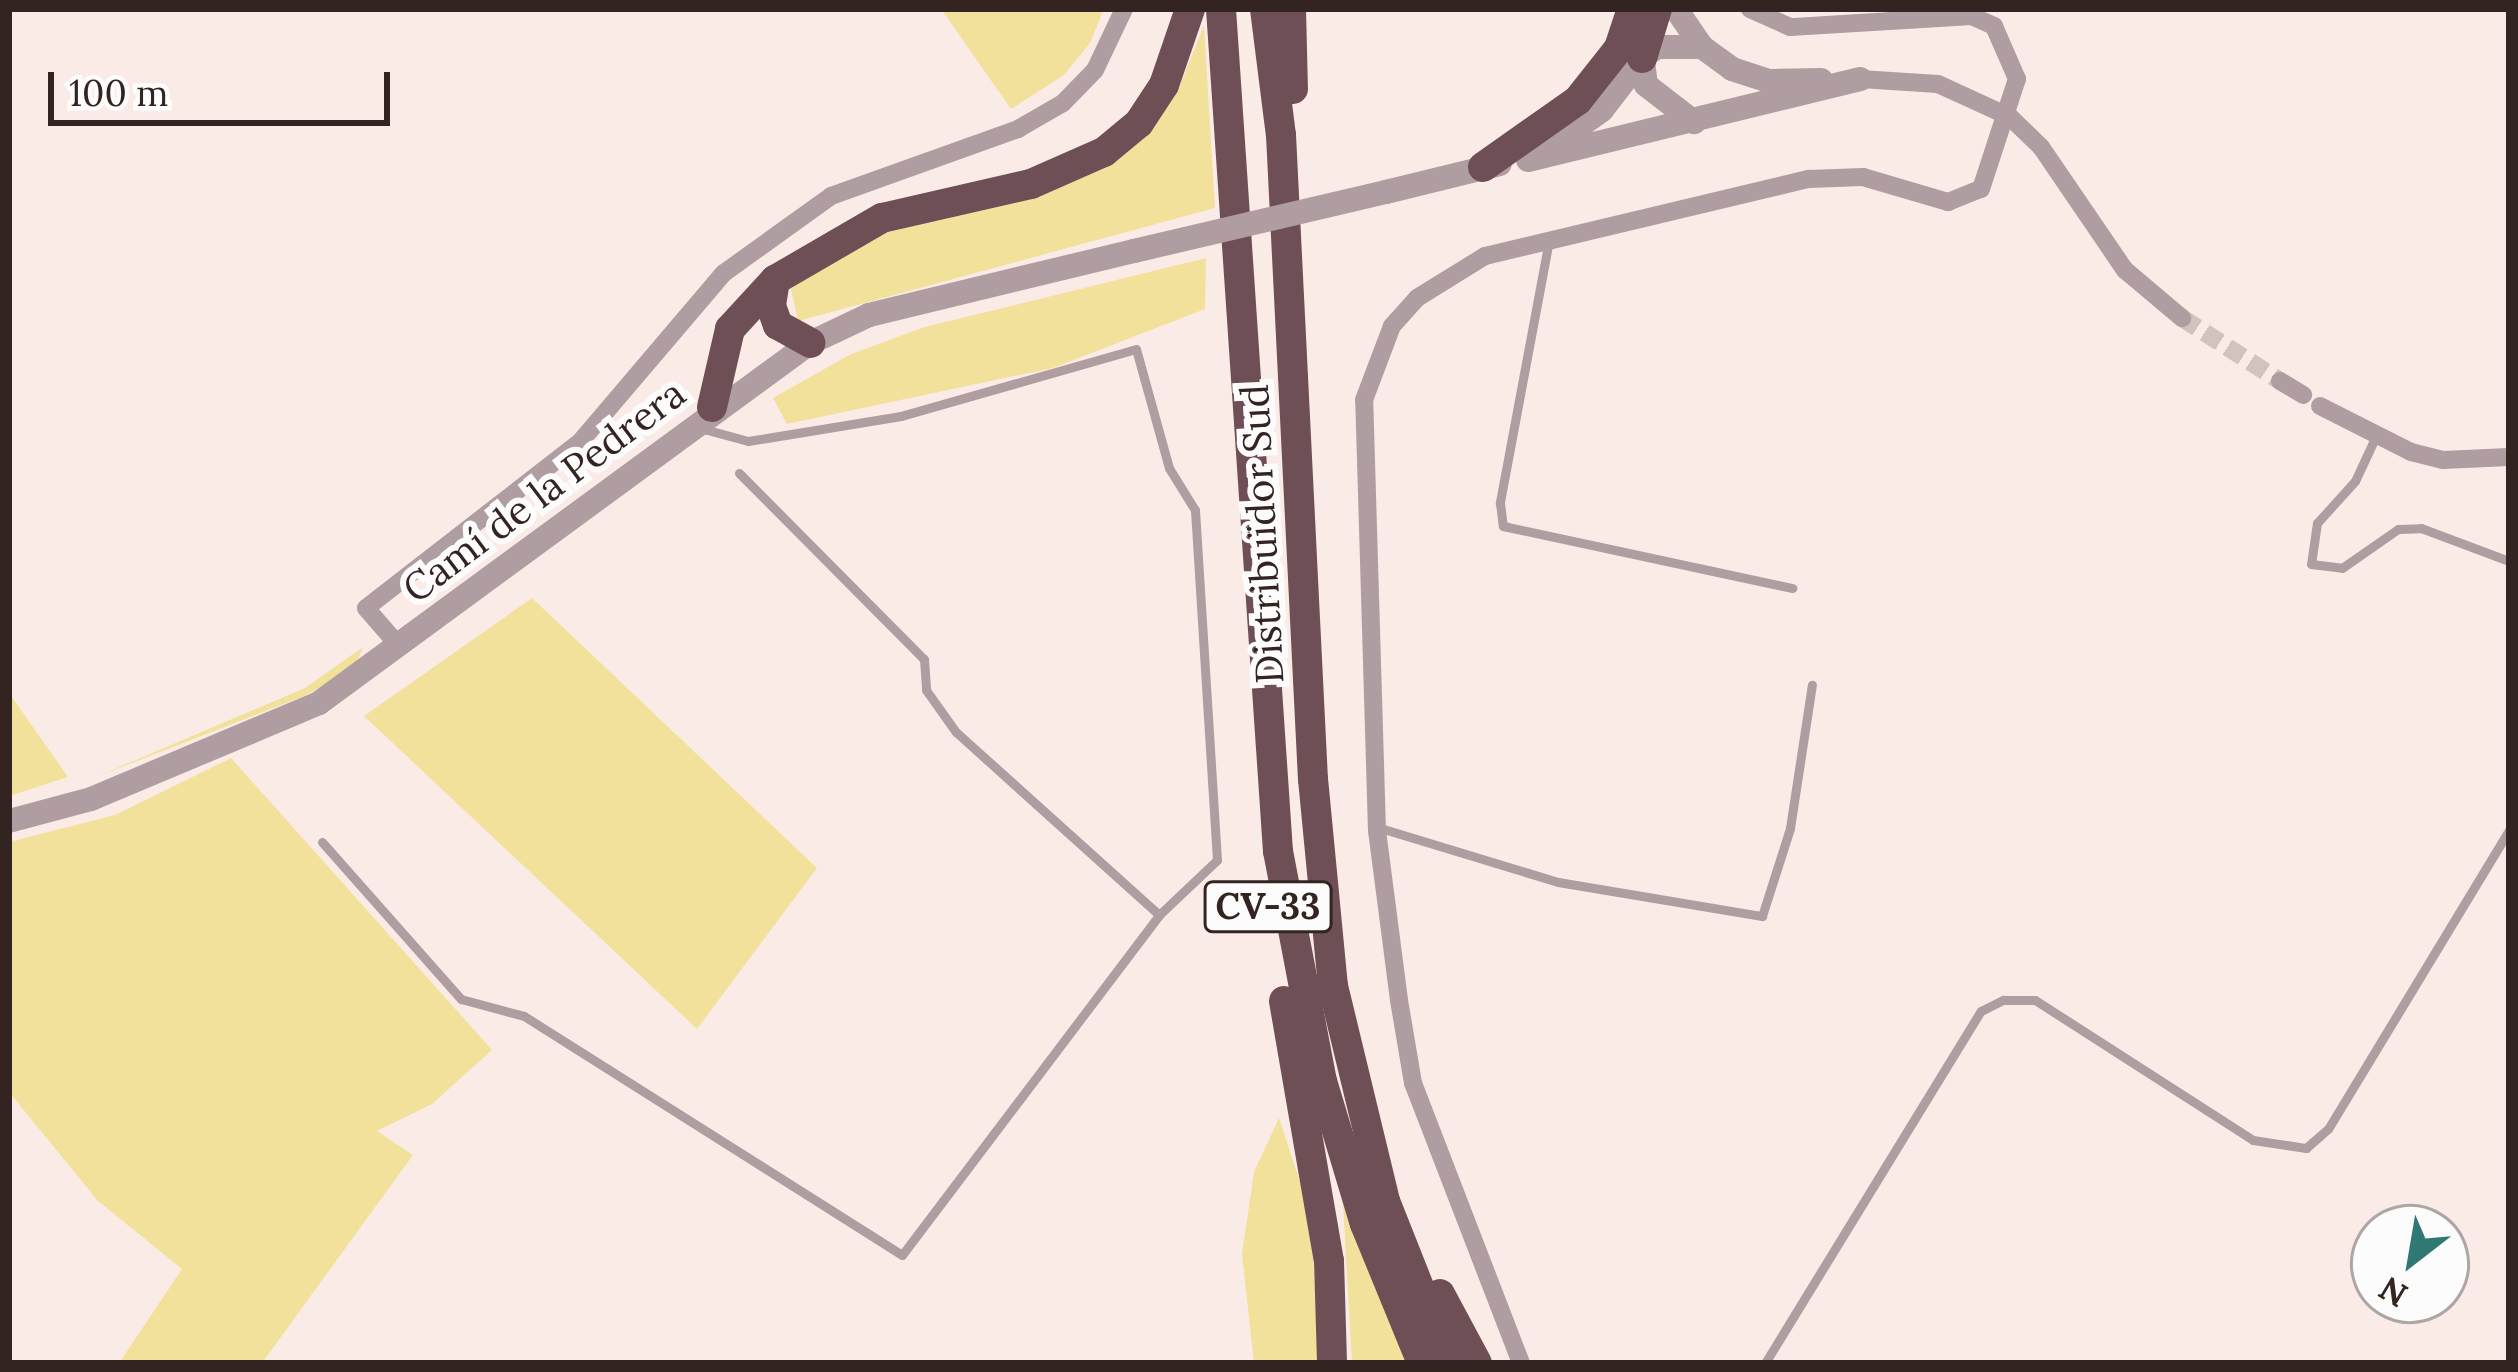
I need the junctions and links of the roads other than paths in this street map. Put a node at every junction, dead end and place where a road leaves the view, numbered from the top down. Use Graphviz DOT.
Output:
graph roads {
  1 [pos="1124,9"];
  2 [pos="1190,9"];
  3 [pos="1221,9"];
  4 [pos="1265,9"];
  5 [pos="1291,9"];
  6 [pos="1632,9"];
  7 [pos="1646,9"];
  8 [pos="1657,9"];
  9 [pos="1676,9"];
  10 [pos="1750,9"];
  11 [pos="1702,47"];
  12 [pos="1642,58"];
  13 [pos="1860,79"];
  14 [pos="2010,117"];
  15 [pos="1694,122"];
  16 [pos="1281,135"];
  17 [pos="1521,154"];
  18 [pos="1483,167"];
  19 [pos="1549,240"];
  20 [pos="775,280"];
  21 [pos="2182,318"];
  22 [pos="810,343"];
  23 [pos="2280,380"];
  24 [pos="701,416"];
  25 [pos="2374,438"];
  26 [pos="1248,446"];
  27 [pos="2509,457"];
  28 [pos="740,473"];
  29 [pos="2509,561"];
  30 [pos="1792,588"];
  31 [pos="399,646"];
  32 [pos="1812,685"];
  33 [pos="9,821"];
  34 [pos="1377,827"];
  35 [pos="2509,830"];
  36 [pos="322,842"];
  37 [pos="1160,915"];
  38 [pos="1345,1054"];
  39 [pos="1333,1363"];
  40 [pos="1422,1363"];
  41 [pos="1449,1363"];
  42 [pos="1477,1363"];
  43 [pos="1521,1363"];
  44 [pos="1765,1363"];
  1 -- 31 [label="street"];
  2 -- 20 [label="highway"];
  3 -- 26 [label="highway, Distribuïdor Sud / CV-33"];
  4 -- 16 [label="highway, Distribuïdor Sud / CV-33"];
  5 -- 16 [label="highway"];
  6 -- 17 [label="highway"];
  7 -- 12 [label="street"];
  8 -- 12 [label="highway"];
  9 -- 11 [label="street"];
  10 -- 14 [label="street"];
  11 -- 12 [label="street"];
  11 -- 13 [label="street"];
  12 -- 15 [label="street"];
  12 -- 17 [label="street"];
  13 -- 14 [label="street"];
  13 -- 15 [label="street"];
  14 -- 19 [label="street"];
  14 -- 21 [label="street"];
  15 -- 17 [label="street"];
  16 -- 38 [label="highway, Distribuïdor Sud / CV-33"];
  17 -- 18 [label="highway"];
  18 -- 22 [label="street, Camí de la Pedrera, bridge"];
  19 -- 30 [label="lane"];
  19 -- 34 [label="street"];
  20 -- 22 [label="highway"];
  20 -- 24 [label="highway"];
  22 -- 24 [label="street, Camí de la Pedrera"];
  23 -- 25 [label="street"];
  24 -- 31 [label="street, Camí de la Pedrera"];
  24 -- 37 [label="lane"];
  25 -- 27 [label="street"];
  25 -- 29 [label="lane"];
  26 -- 39 [label="highway, CV-33"];
  26 -- 40 [label="highway"];
  28 -- 37 [label="lane"];
  31 -- 33 [label="street, Camí de la Pedrera"];
  32 -- 34 [label="lane"];
  34 -- 43 [label="street"];
  35 -- 44 [label="lane"];
  36 -- 37 [label="lane"];
  38 -- 41 [label="highway, CV-33"];
  38 -- 42 [label="highway"];
}
